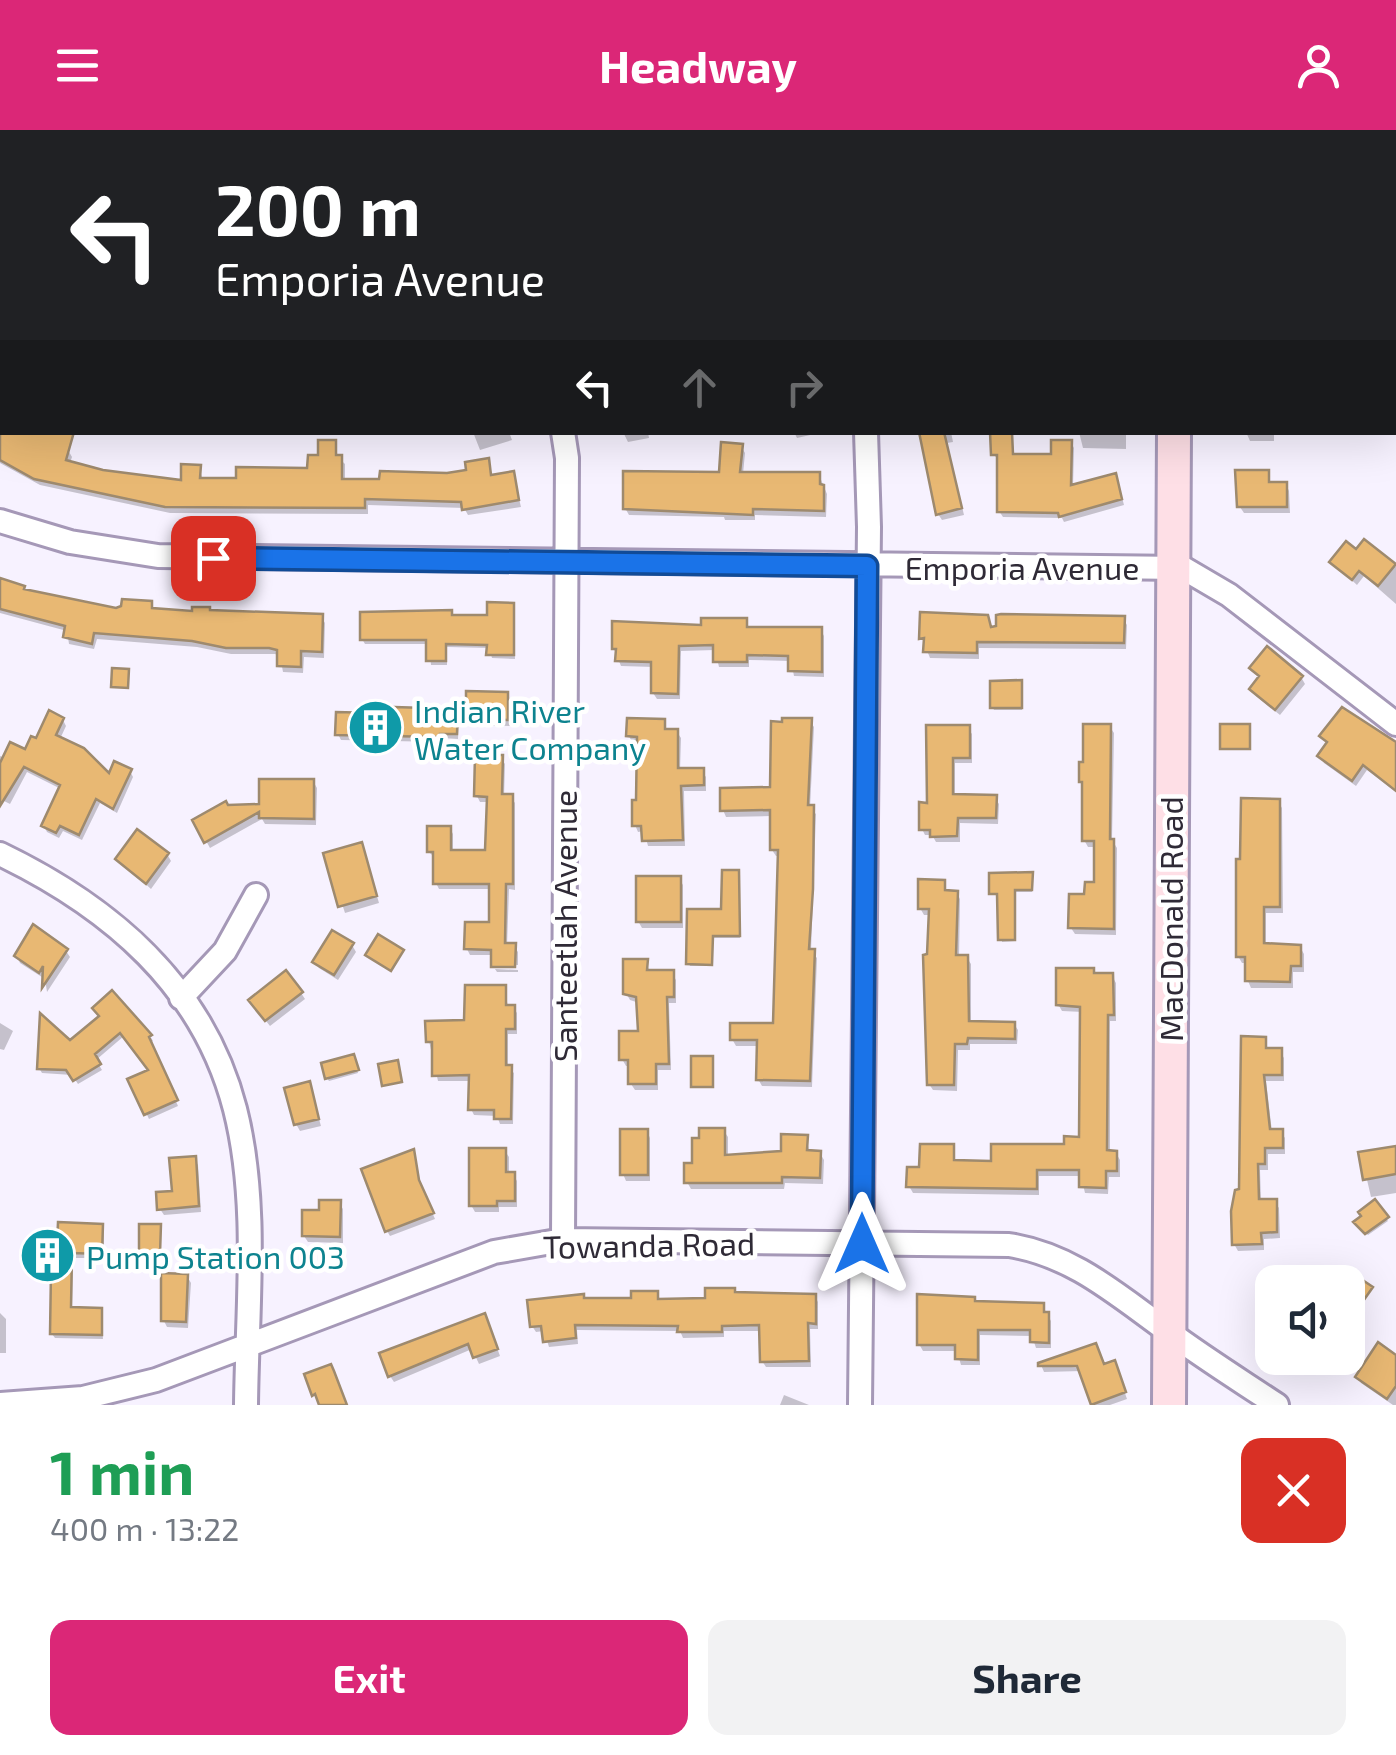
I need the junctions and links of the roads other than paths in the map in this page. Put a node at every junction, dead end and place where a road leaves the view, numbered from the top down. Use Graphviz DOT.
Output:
graph roads {
  1 [pos="564,435"];
  2 [pos="866,435"];
  3 [pos="1174,435"];
  4 [pos="0,521"];
  5 [pos="566,561"];
  6 [pos="867,566"];
  7 [pos="1172,568"];
  8 [pos="1396,724"];
  9 [pos="0,854"];
  10 [pos="256,896"];
  11 [pos="182,998"];
  12 [pos="562,1240"];
  13 [pos="862,1244"];
  14 [pos="1168,1332"];
  15 [pos="246,1348"];
  16 [pos="0,1404"];
  17 [pos="246,1405"];
  18 [pos="860,1405"];
  19 [pos="1169,1405"];
  20 [pos="1277,1405"];
  1 -- 5 [label="street, Santeetlah Avenue"];
  2 -- 6 [label="street"];
  3 -- 7 [label="street, MacDonald Road"];
  4 -- 5 [label="street, Emporia Avenue"];
  5 -- 6 [label="street, Emporia Avenue"];
  5 -- 12 [label="street, Santeetlah Avenue"];
  6 -- 7 [label="street, Emporia Avenue"];
  6 -- 13 [label="street"];
  7 -- 8 [label="street, Emporia Avenue"];
  7 -- 14 [label="street, MacDonald Road"];
  9 -- 11 [label="street"];
  10 -- 11 [label="street"];
  11 -- 15 [label="street"];
  12 -- 13 [label="street, Towanda Road"];
  12 -- 15 [label="street, Towanda Road"];
  13 -- 14 [label="street, Towanda Road"];
  13 -- 18 [label="street"];
  14 -- 19 [label="street, MacDonald Road"];
  14 -- 20 [label="street, Towanda Road"];
  15 -- 16 [label="street, Towanda Road"];
  15 -- 17 [label="street"];
}
